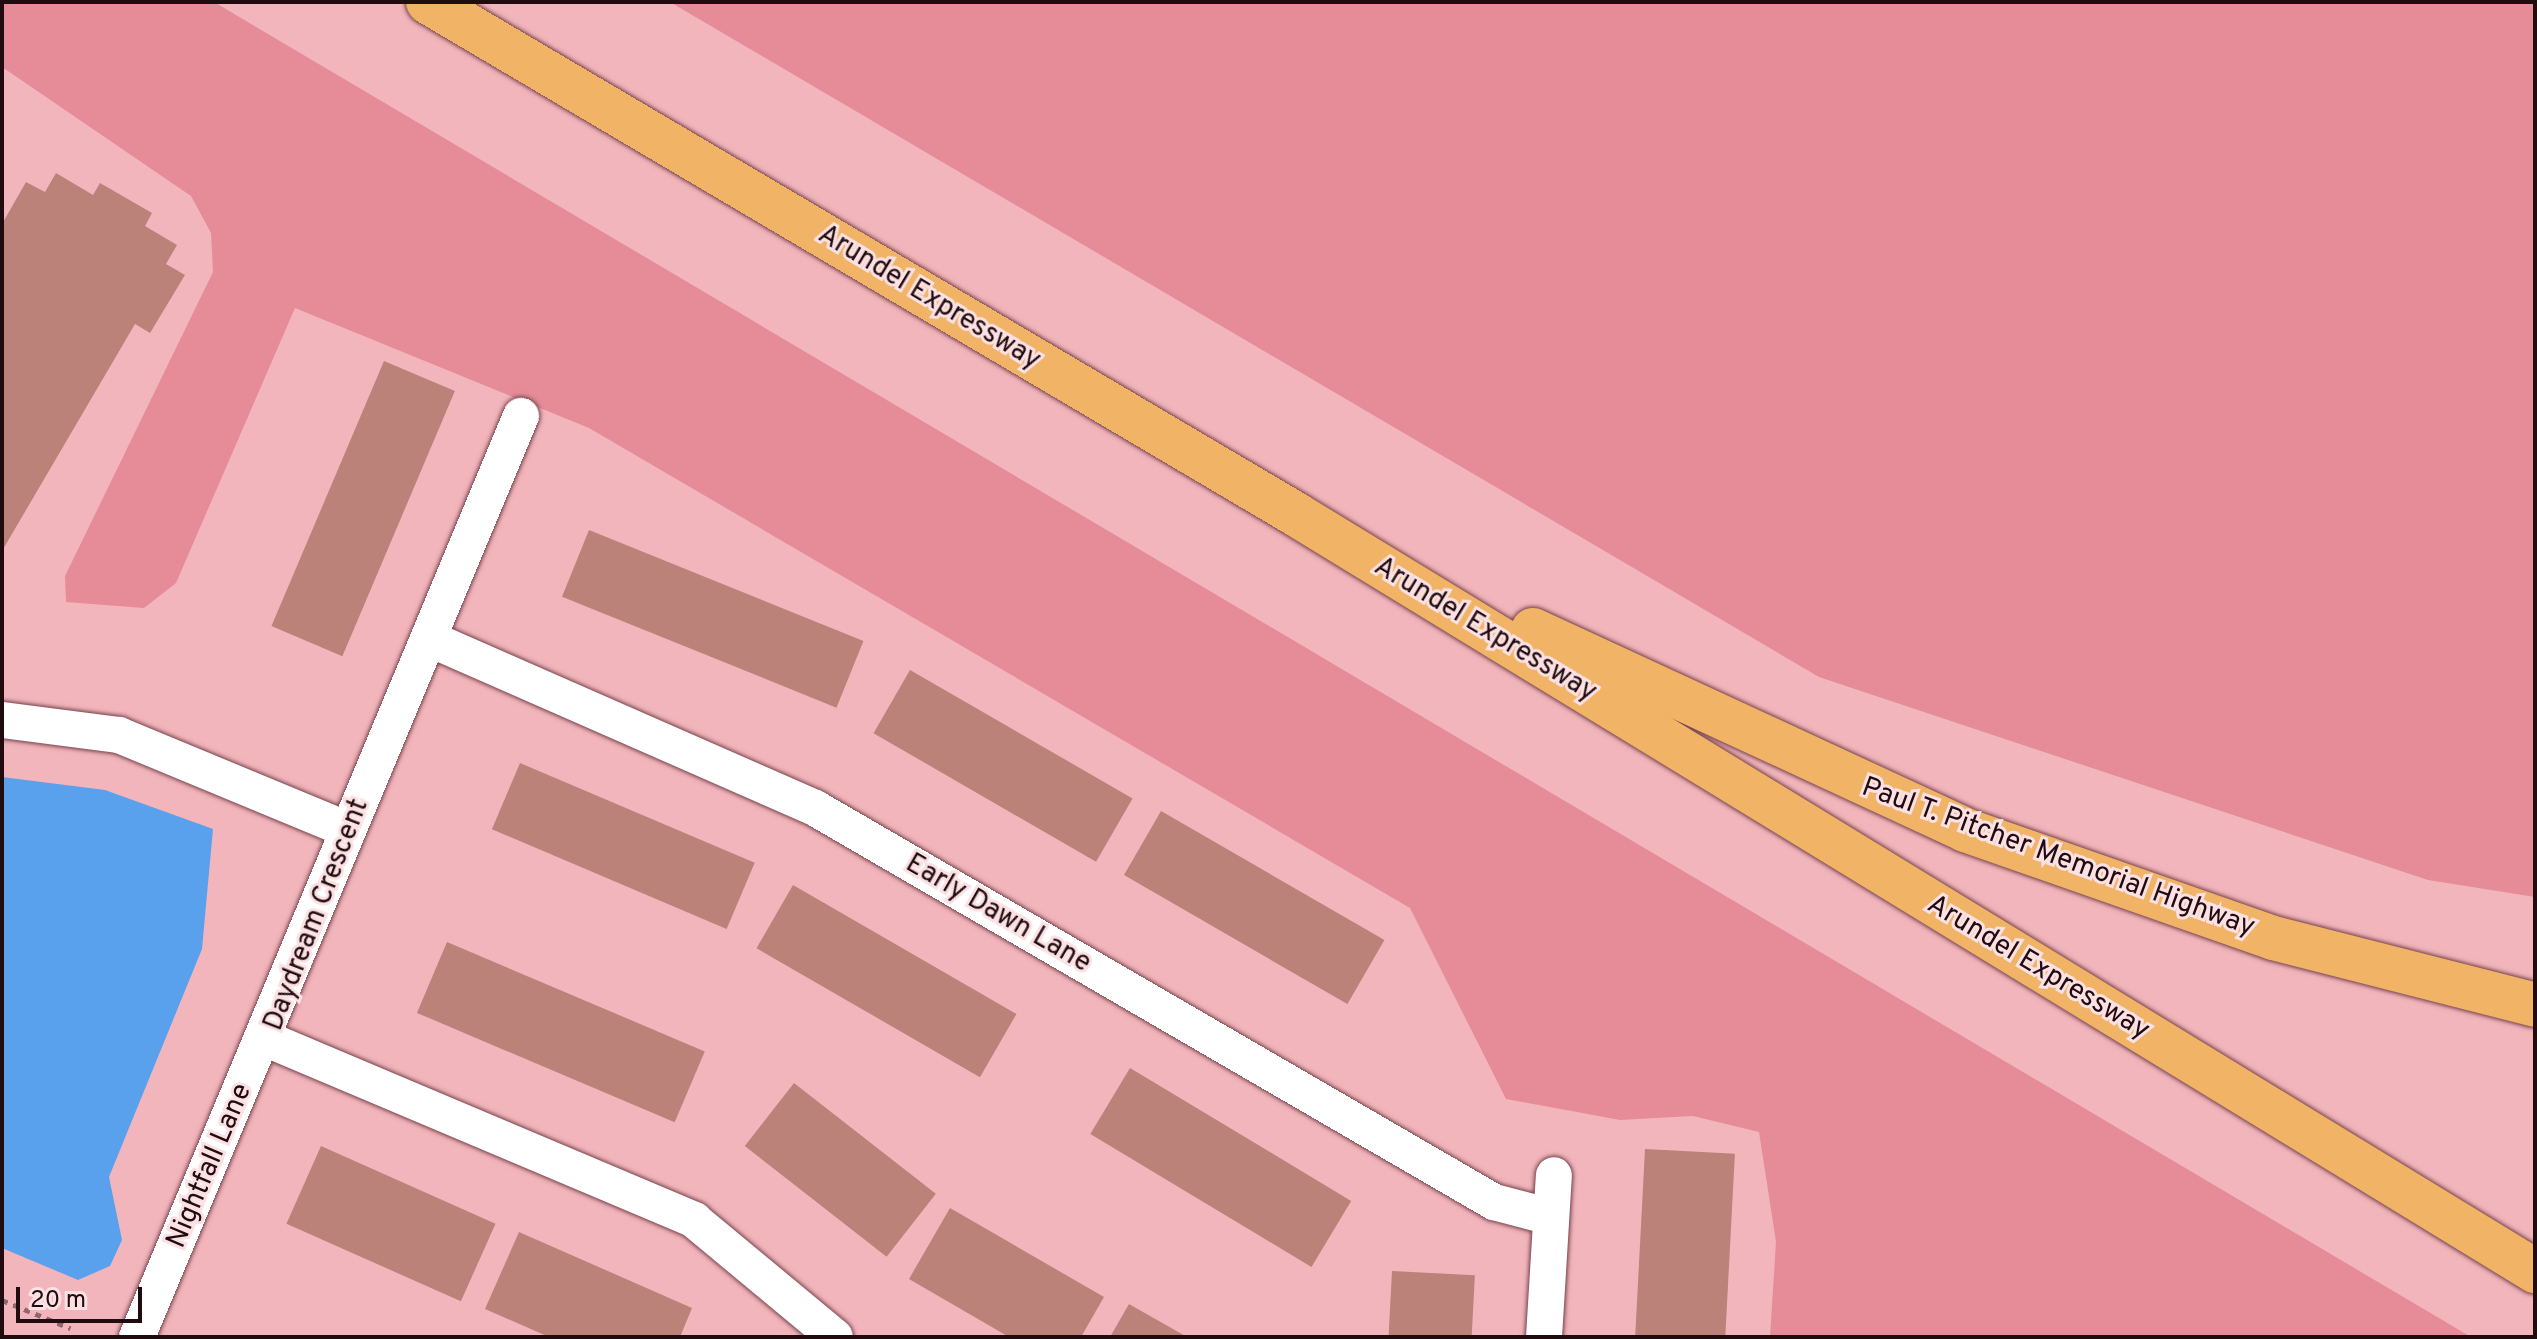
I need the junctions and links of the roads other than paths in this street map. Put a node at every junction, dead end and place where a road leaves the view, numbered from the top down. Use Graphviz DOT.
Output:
graph roads {
  1 [pos="428,2"];
  2 [pos="521,416"];
  3 [pos="1297,515"];
  4 [pos="430,639"];
  5 [pos="2,720"];
  6 [pos="348,830"];
  7 [pos="2535,1005"];
  8 [pos="264,1038"];
  9 [pos="1554,1175"];
  10 [pos="1551,1217"];
  11 [pos="2535,1271"];
  12 [pos="137,1337"];
  13 [pos="835,1337"];
  14 [pos="1544,1337"];
  1 -- 3 [label="highway, Arundel Expressway"];
  2 -- 4 [label="street, Daydream Crescent"];
  3 -- 7 [label="highway, Paul T. Pitcher Memorial Highway"];
  3 -- 11 [label="highway, Arundel Expressway"];
  4 -- 6 [label="street, Daydream Crescent"];
  4 -- 10 [label="street, Early Dawn Lane"];
  5 -- 6 [label="street"];
  6 -- 8 [label="street, Daydream Crescent"];
  8 -- 12 [label="street, Nightfall Lane"];
  8 -- 13 [label="street, Daydream Crescent"];
  9 -- 10 [label="street"];
  10 -- 14 [label="street"];
}
